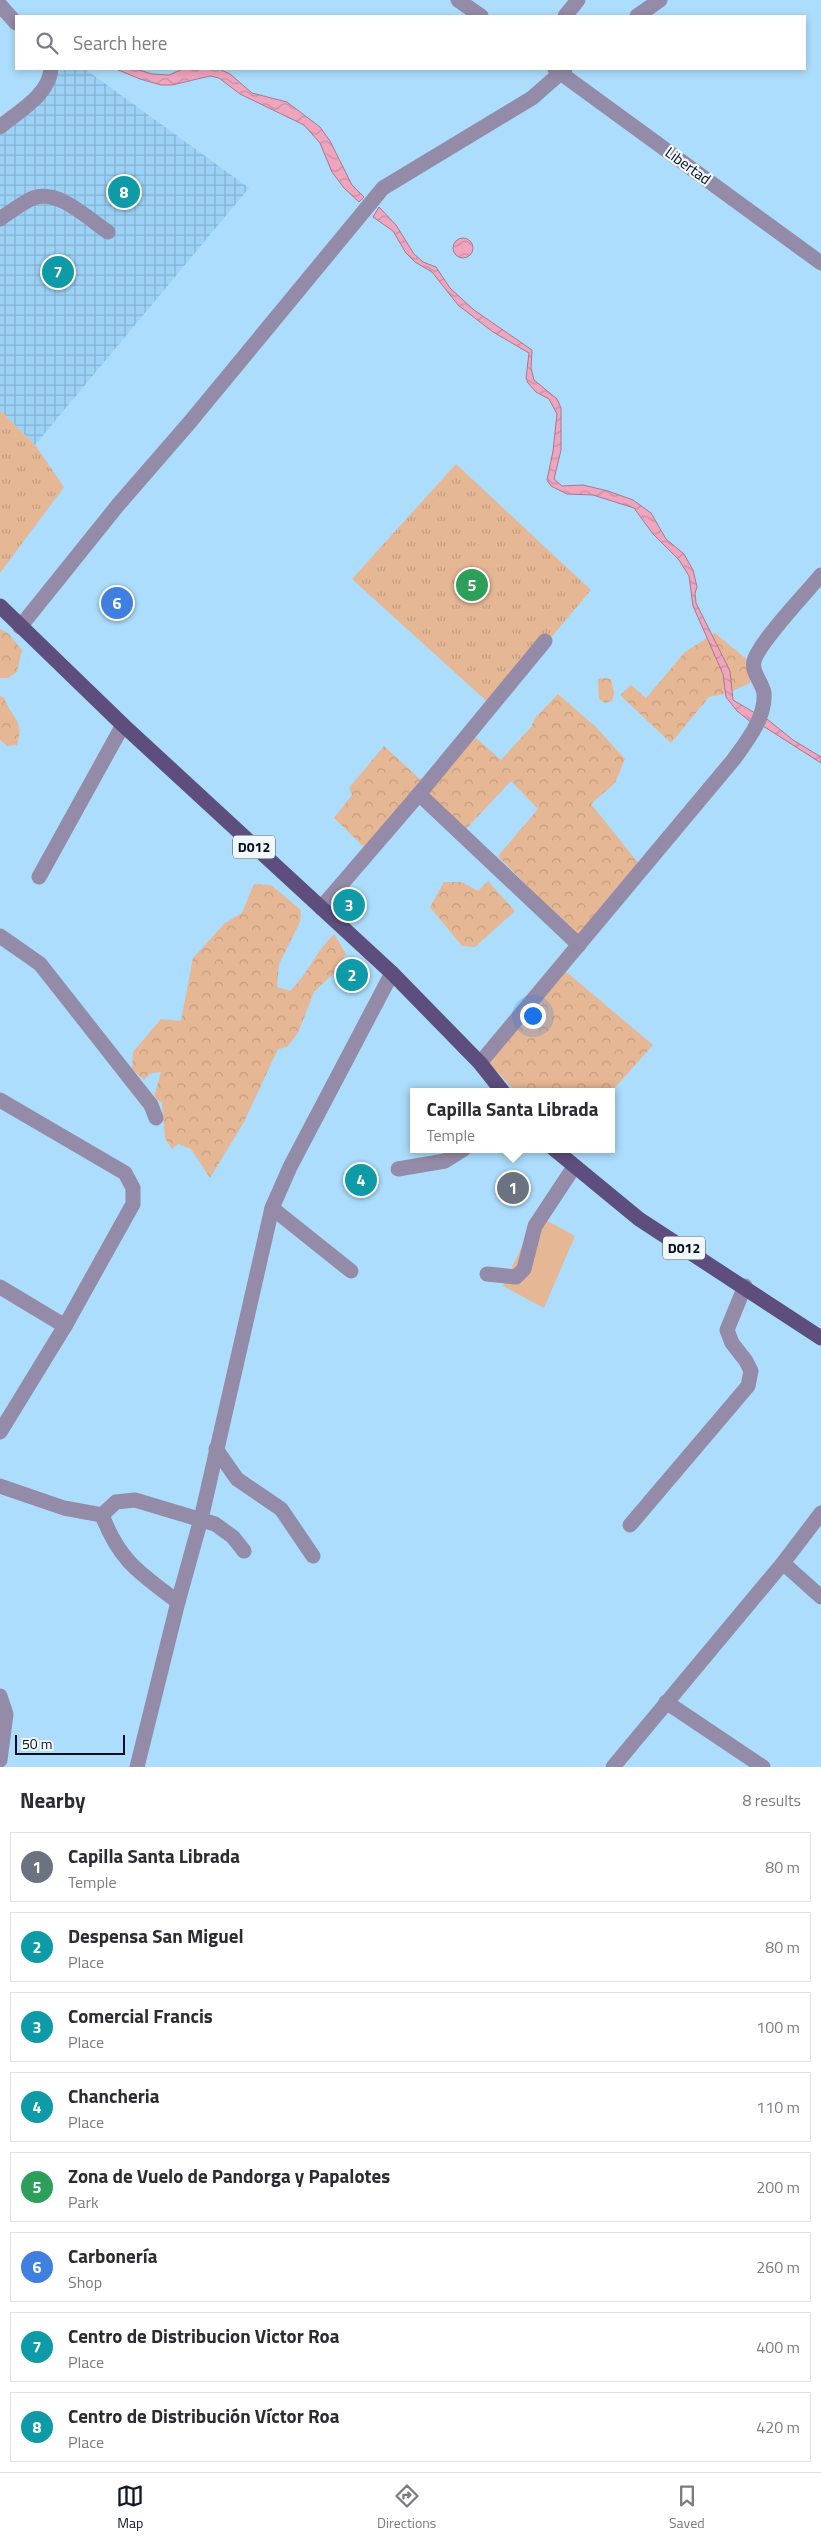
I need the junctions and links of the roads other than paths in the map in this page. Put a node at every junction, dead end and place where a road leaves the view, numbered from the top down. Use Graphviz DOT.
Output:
graph roads {
  1 [pos="458,0"];
  2 [pos="578,0"];
  3 [pos="660,0"];
  4 [pos="0,6"];
  5 [pos="480,15"];
  6 [pos="566,15"];
  7 [pos="638,15"];
  8 [pos="15,22"];
  9 [pos="51,70"];
  10 [pos="560,70"];
  11 [pos="0,126"];
  12 [pos="0,219"];
  13 [pos="108,232"];
  14 [pos="821,263"];
  15 [pos="821,575"];
  16 [pos="0,606"];
  17 [pos="20,627"];
  18 [pos="544,641"];
  19 [pos="123,725"];
  20 [pos="419,794"];
  21 [pos="39,877"];
  22 [pos="321,908"];
  23 [pos="0,936"];
  24 [pos="579,945"];
  25 [pos="392,973"];
  26 [pos="480,1063"];
  27 [pos="500,1088"];
  28 [pos="0,1100"];
  29 [pos="156,1118"];
  30 [pos="458,1153"];
  31 [pos="558,1153"];
  32 [pos="574,1167"];
  33 [pos="398,1169"];
  34 [pos="272,1208"];
  35 [pos="351,1271"];
  36 [pos="487,1274"];
  37 [pos="745,1286"];
  38 [pos="0,1287"];
  39 [pos="65,1326"];
  40 [pos="820,1335"];
  41 [pos="0,1432"];
  42 [pos="216,1450"];
  43 [pos="0,1486"];
  44 [pos="821,1513"];
  45 [pos="102,1515"];
  46 [pos="201,1519"];
  47 [pos="630,1525"];
  48 [pos="244,1551"];
  49 [pos="313,1556"];
  50 [pos="782,1563"];
  51 [pos="821,1597"];
  52 [pos="178,1602"];
  53 [pos="0,1696"];
  54 [pos="666,1702"];
  55 [pos="0,1760"];
  56 [pos="137,1767"];
  57 [pos="613,1767"];
  58 [pos="764,1767"];
  1 -- 5 [label="street"];
  2 -- 6 [label="street"];
  3 -- 7 [label="street"];
  4 -- 8 [label="street"];
  9 -- 11 [label="street"];
  10 -- 14 [label="street, Libertad"];
  10 -- 17 [label="street"];
  12 -- 13 [label="street"];
  15 -- 24 [label="street"];
  16 -- 17 [label="main road, D012"];
  17 -- 19 [label="main road, D012"];
  18 -- 20 [label="street"];
  19 -- 21 [label="street"];
  19 -- 22 [label="main road, D012"];
  20 -- 22 [label="street"];
  20 -- 24 [label="street"];
  22 -- 25 [label="main road, D012"];
  23 -- 29 [label="street"];
  24 -- 26 [label="street"];
  25 -- 26 [label="main road, D012"];
  25 -- 34 [label="street"];
  26 -- 27 [label="main road, D012"];
  28 -- 39 [label="street"];
  30 -- 33 [label="street"];
  31 -- 32 [label="main road, D012"];
  32 -- 36 [label="street"];
  32 -- 37 [label="main road, D012"];
  34 -- 35 [label="street"];
  34 -- 42 [label="street"];
  37 -- 40 [label="main road, D012"];
  37 -- 47 [label="street"];
  38 -- 39 [label="street"];
  39 -- 41 [label="street"];
  42 -- 46 [label="street"];
  42 -- 49 [label="street"];
  43 -- 45 [label="street"];
  44 -- 50 [label="street"];
  45 -- 46 [label="street"];
  45 -- 52 [label="street"];
  46 -- 48 [label="street"];
  46 -- 52 [label="street"];
  50 -- 51 [label="street"];
  50 -- 54 [label="street"];
  52 -- 56 [label="street"];
  53 -- 55 [label="street"];
  54 -- 57 [label="street"];
  54 -- 58 [label="street"];
}
